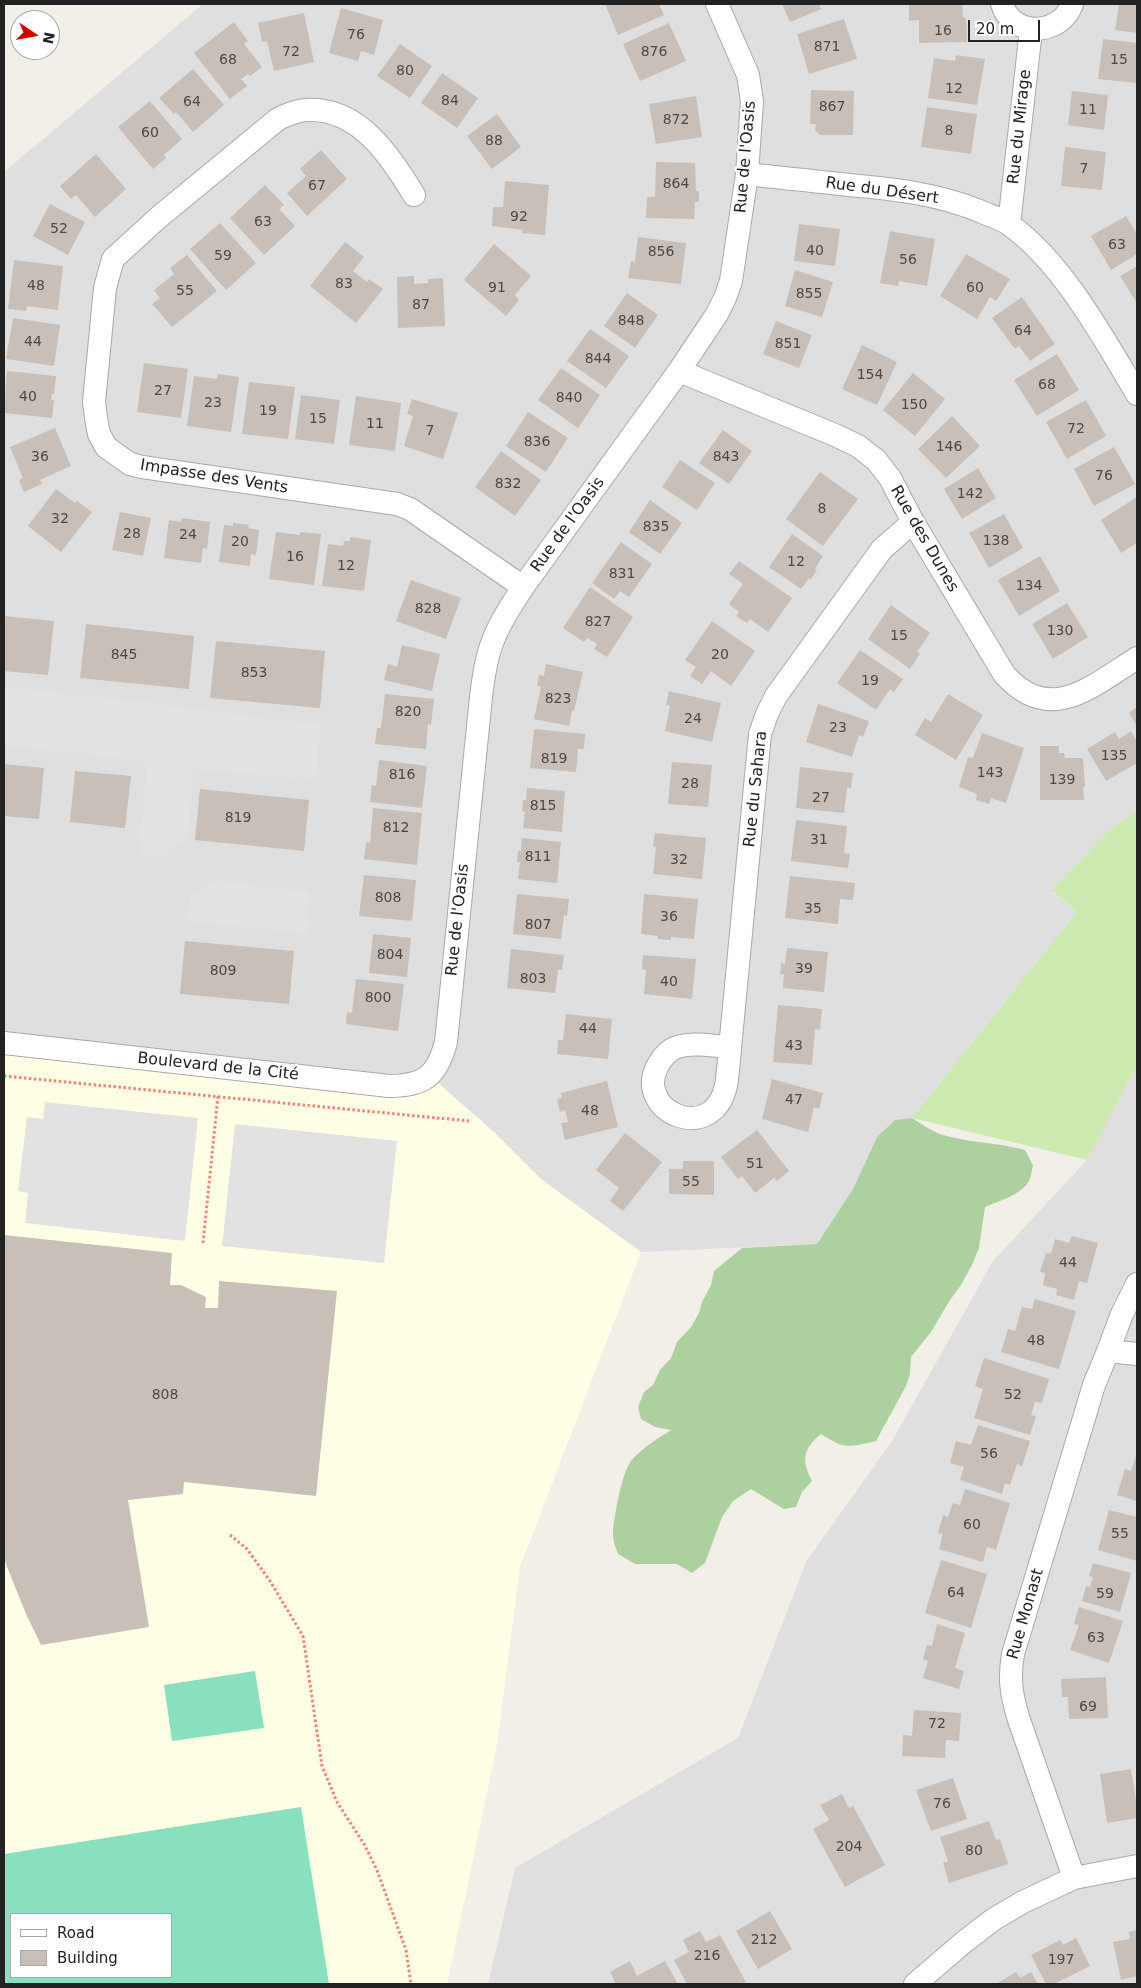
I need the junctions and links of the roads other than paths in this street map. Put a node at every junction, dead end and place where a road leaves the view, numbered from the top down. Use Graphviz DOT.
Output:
graph roads {
  1 [pos="717,4"];
  2 [pos="1002,4"];
  3 [pos="1072,4"];
  4 [pos="1031,30"];
  5 [pos="747,174"];
  6 [pos="414,195"];
  7 [pos="1009,224"];
  8 [pos="1130,367"];
  9 [pos="679,371"];
  10 [pos="1137,394"];
  11 [pos="913,522"];
  12 [pos="523,587"];
  13 [pos="1137,658"];
  14 [pos="4,1044"];
  15 [pos="730,1047"];
  16 [pos="430,1076"];
  17 [pos="1137,1284"];
  18 [pos="1108,1351"];
  19 [pos="1137,1354"];
  20 [pos="1137,1866"];
  21 [pos="1074,1878"];
  22 [pos="916,1984"];
  1 -- 5 [label="street, Rue de l'Oasis"];
  2 -- 4 [label="street"];
  3 -- 4 [label="street"];
  4 -- 7 [label="street, Rue du Mirage"];
  5 -- 7 [label="street, Rue du Désert"];
  5 -- 9 [label="street, Rue de l'Oasis"];
  6 -- 12 [label="street, Impasse des Vents"];
  7 -- 8 [label="street, Rue du Désert"];
  8 -- 10 [label="street, Rue du Désert"];
  9 -- 11 [label="street, Rue des Dunes"];
  9 -- 12 [label="street, Rue de l'Oasis"];
  11 -- 13 [label="street, Rue des Dunes"];
  11 -- 15 [label="street, Rue du Sahara"];
  12 -- 16 [label="street, Rue de l'Oasis"];
  14 -- 16 [label="street, Boulevard de la Cité"];
  17 -- 18 [label="street, Rue Monast"];
  18 -- 19 [label="street"];
  18 -- 21 [label="street, Rue Monast"];
  20 -- 21 [label="street"];
  21 -- 22 [label="street"];
}
